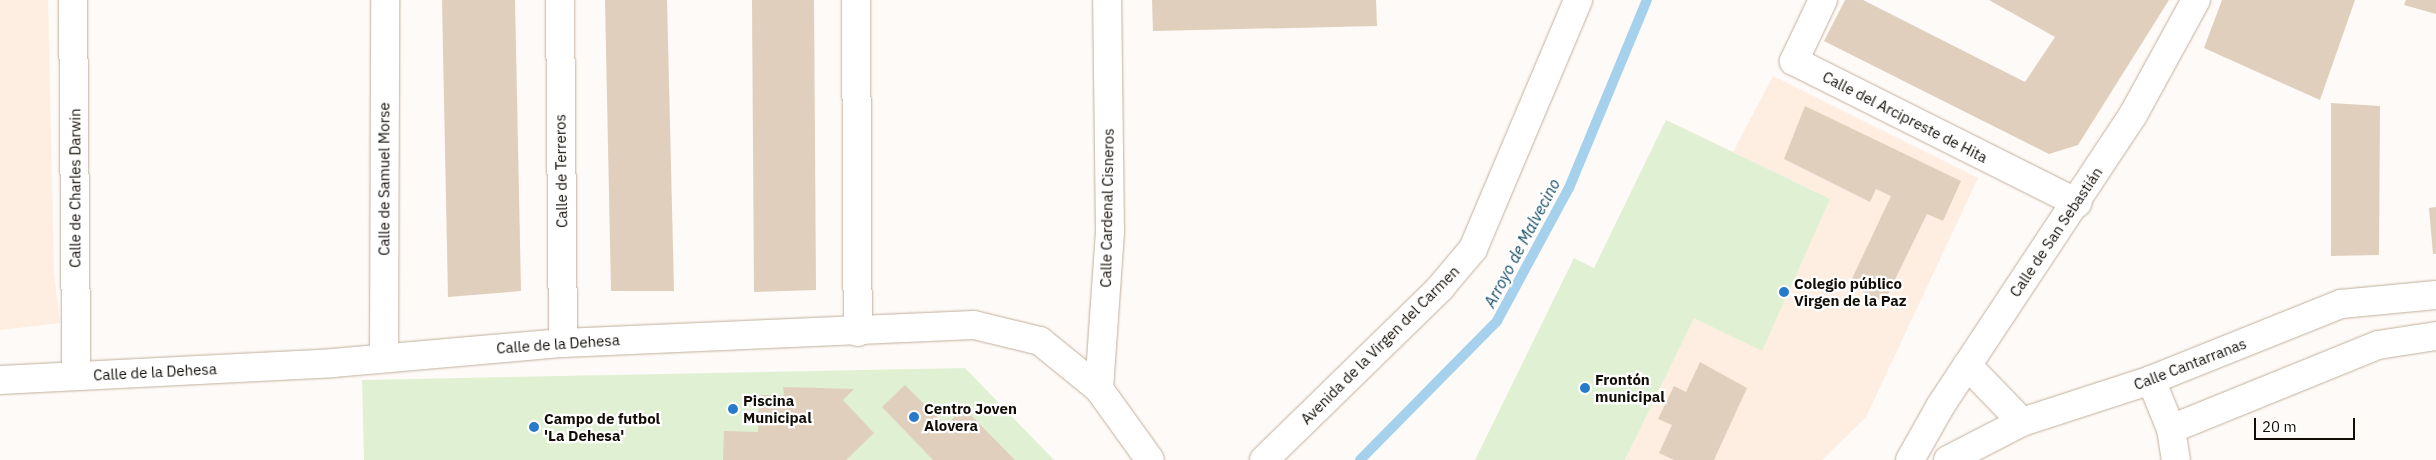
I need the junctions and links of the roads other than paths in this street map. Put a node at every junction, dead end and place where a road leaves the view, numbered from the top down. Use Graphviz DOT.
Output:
graph roads {
  1 [pos="74,0"];
  2 [pos="384,0"];
  3 [pos="560,0"];
  4 [pos="856,0"];
  5 [pos="1107,0"];
  6 [pos="1578,0"];
  7 [pos="1823,0"];
  8 [pos="2196,0"];
  9 [pos="2077,203"];
  10 [pos="2436,295"];
  11 [pos="858,332"];
  12 [pos="2436,336"];
  13 [pos="563,343"];
  14 [pos="384,357"];
  15 [pos="1967,365"];
  16 [pos="76,376"];
  17 [pos="0,380"];
  18 [pos="2151,380"];
  19 [pos="1099,389"];
  20 [pos="2022,422"];
  21 [pos="2171,429"];
  22 [pos="1150,460"];
  23 [pos="1264,460"];
  24 [pos="1910,460"];
  25 [pos="1948,460"];
  26 [pos="2176,460"];
  1 -- 16 [label="street, Calle de Charles Darwin"];
  2 -- 14 [label="street, Calle de Samuel Morse"];
  3 -- 13 [label="street, Calle de Terreros"];
  4 -- 11 [label="street"];
  5 -- 19 [label="street, Calle Cardenal Cisneros"];
  6 -- 23 [label="street, Avenida de la Virgen del Carmen"];
  7 -- 9 [label="street, Calle del Arcipreste de Hita"];
  8 -- 9 [label="street, Calle de San Sebastián"];
  9 -- 15 [label="street, Calle de San Sebastián"];
  10 -- 18 [label="street, Calle Cantarranas"];
  11 -- 13 [label="street, Calle de la Dehesa"];
  11 -- 19 [label="street, Calle de la Dehesa"];
  12 -- 21 [label="street"];
  13 -- 14 [label="street, Calle de la Dehesa"];
  14 -- 16 [label="street, Calle de la Dehesa"];
  15 -- 20 [label="street"];
  15 -- 24 [label="street, Calle de San Sebastián"];
  16 -- 17 [label="street, Calle de la Dehesa"];
  18 -- 20 [label="street, Calle Cantarranas"];
  18 -- 21 [label="street"];
  19 -- 22 [label="street"];
  20 -- 25 [label="street, Calle Cantarranas"];
  21 -- 26 [label="street"];
}
